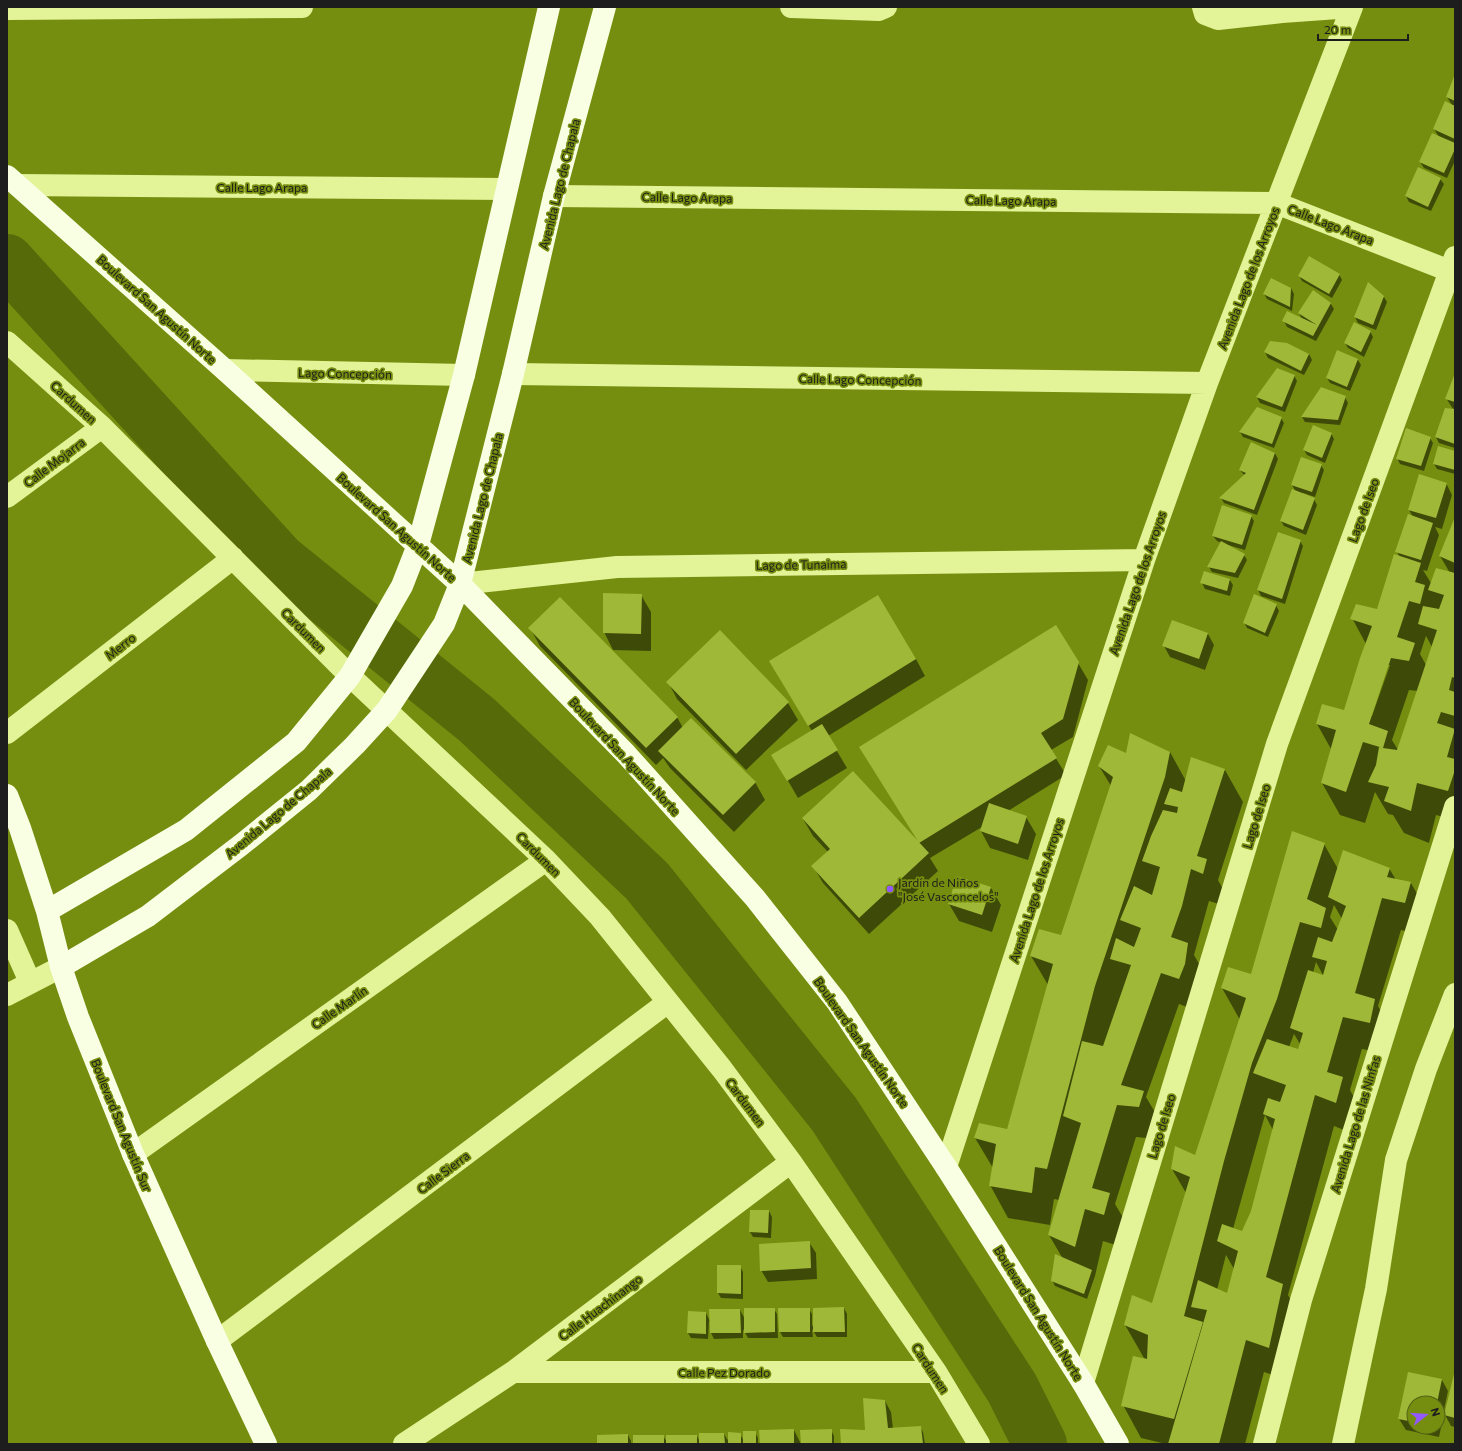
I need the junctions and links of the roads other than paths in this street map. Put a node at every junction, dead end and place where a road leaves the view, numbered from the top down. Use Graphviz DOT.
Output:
graph roads {
  1 [pos="302,7"];
  2 [pos="550,7"];
  3 [pos="605,7"];
  4 [pos="791,7"];
  5 [pos="886,7"];
  6 [pos="1352,7"];
  7 [pos="7,9"];
  8 [pos="1204,10"];
  9 [pos="13,181"];
  10 [pos="506,189"];
  11 [pos="554,196"];
  12 [pos="1276,203"];
  13 [pos="1453,267"];
  14 [pos="7,342"];
  15 [pos="225,370"];
  16 [pos="464,374"];
  17 [pos="513,374"];
  18 [pos="1207,383"];
  19 [pos="102,427"];
  20 [pos="7,497"];
  21 [pos="418,545"];
  22 [pos="233,558"];
  23 [pos="1144,560"];
  24 [pos="460,584"];
  25 [pos="350,676"];
  26 [pos="387,710"];
  27 [pos="7,733"];
  28 [pos="7,795"];
  29 [pos="1455,807"];
  30 [pos="546,860"];
  31 [pos="47,911"];
  32 [pos="7,930"];
  33 [pos="62,967"];
  34 [pos="30,982"];
  35 [pos="1455,994"];
  36 [pos="7,995"];
  37 [pos="668,1002"];
  38 [pos="133,1154"];
  39 [pos="791,1162"];
  40 [pos="946,1167"];
  41 [pos="217,1341"];
  42 [pos="513,1372"];
  43 [pos="936,1372"];
  44 [pos="1083,1383"];
  45 [pos="266,1444"];
  46 [pos="404,1444"];
  47 [pos="979,1444"];
  48 [pos="1118,1444"];
  49 [pos="1264,1444"];
  50 [pos="1343,1444"];
  1 -- 7 [label="street"];
  2 -- 10 [label="main road"];
  3 -- 11 [label="main road, Avenida Lago de Chapala"];
  4 -- 5 [label="street"];
  6 -- 8 [label="street"];
  6 -- 12 [label="street, Avenida Lago de los Arroyos"];
  9 -- 10 [label="street, Calle Lago Arapa"];
  9 -- 15 [label="main road, Boulevard San Agustín Norte"];
  10 -- 16 [label="main road"];
  11 -- 12 [label="street, Calle Lago Arapa"];
  11 -- 17 [label="main road, Avenida Lago de Chapala"];
  12 -- 13 [label="street, Calle Lago Arapa"];
  12 -- 18 [label="street, Avenida Lago de los Arroyos"];
  13 -- 44 [label="street, Lago de Iseo"];
  14 -- 19 [label="street, Cardumen"];
  15 -- 16 [label="street, Lago Concepción"];
  15 -- 21 [label="main road, Boulevard San Agustín Norte"];
  16 -- 21 [label="main road"];
  17 -- 18 [label="street, Calle Lago Concepción"];
  17 -- 24 [label="main road, Avenida Lago de Chapala"];
  18 -- 23 [label="street, Avenida Lago de los Arroyos"];
  19 -- 20 [label="street, Calle Mojarra"];
  19 -- 22 [label="street, Cardumen"];
  21 -- 24 [label="main road, Boulevard San Agustín Norte"];
  21 -- 25 [label="main road"];
  22 -- 25 [label="street, Cardumen"];
  22 -- 27 [label="street, Merro"];
  23 -- 24 [label="street, Lago de Tunaima"];
  23 -- 40 [label="street, Avenida Lago de los Arroyos"];
  24 -- 26 [label="main road, Avenida Lago de Chapala"];
  24 -- 40 [label="main road, Boulevard San Agustín Norte"];
  25 -- 26 [label="street, Cardumen"];
  25 -- 31 [label="main road"];
  26 -- 30 [label="street, Cardumen"];
  26 -- 33 [label="main road, Avenida Lago de Chapala"];
  28 -- 31 [label="main road, Boulevard San Agustín Sur"];
  29 -- 49 [label="street, Avenida Lago de las Ninfas"];
  30 -- 37 [label="street, Cardumen"];
  30 -- 38 [label="street, Calle Marlín"];
  31 -- 33 [label="main road, Boulevard San Agustín Sur"];
  32 -- 34 [label="street"];
  33 -- 34 [label="street"];
  33 -- 38 [label="main road, Boulevard San Agustín Sur"];
  34 -- 36 [label="street"];
  35 -- 50 [label="street"];
  37 -- 39 [label="street, Cardumen"];
  37 -- 41 [label="street, Calle Sierra"];
  38 -- 41 [label="main road, Boulevard San Agustín Sur"];
  39 -- 42 [label="street, Calle Huachinango"];
  39 -- 43 [label="street, Cardumen"];
  40 -- 44 [label="main road, Boulevard San Agustín Norte"];
  41 -- 45 [label="main road, Boulevard San Agustín Sur"];
  42 -- 43 [label="street, Calle Pez Dorado"];
  42 -- 46 [label="street, Calle Huachinango"];
  43 -- 47 [label="street, Cardumen"];
  44 -- 48 [label="main road, Boulevard San Agustín Norte"];
}
